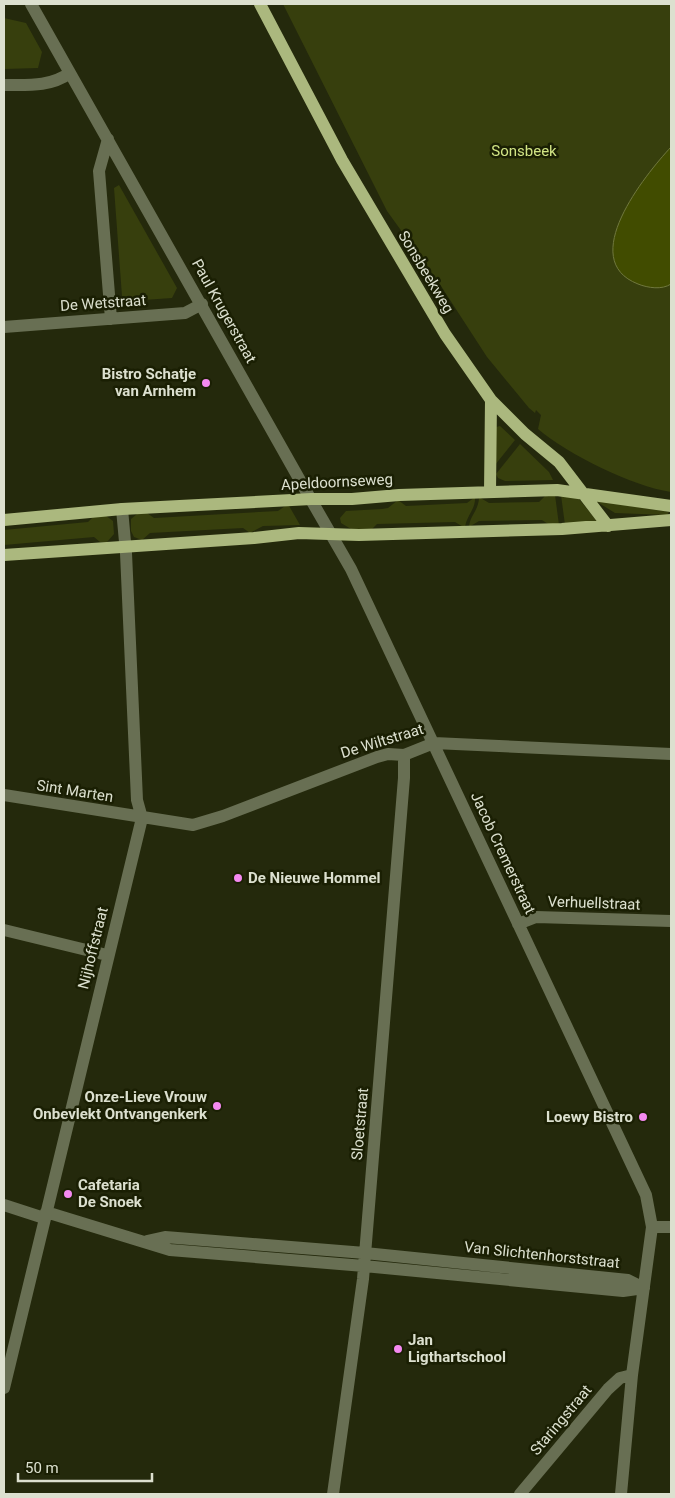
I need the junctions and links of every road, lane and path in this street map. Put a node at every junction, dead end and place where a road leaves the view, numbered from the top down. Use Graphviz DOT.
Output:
graph roads {
  1 [pos="31,4"];
  2 [pos="260,4"];
  3 [pos="70,72"];
  4 [pos="4,85"];
  5 [pos="108,139"];
  6 [pos="202,304"];
  7 [pos="111,319"];
  8 [pos="4,327"];
  9 [pos="491,400"];
  10 [pos="490,492"];
  11 [pos="582,492"];
  12 [pos="310,499"];
  13 [pos="671,506"];
  14 [pos="122,509"];
  15 [pos="4,520"];
  16 [pos="671,520"];
  17 [pos="608,526"];
  18 [pos="331,533"];
  19 [pos="124,546"];
  20 [pos="4,555"];
  21 [pos="434,743"];
  22 [pos="671,754"];
  23 [pos="404,755"];
  24 [pos="4,795"];
  25 [pos="142,818"];
  26 [pos="671,921"];
  27 [pos="518,924"];
  28 [pos="4,930"];
  29 [pos="107,954"];
  30 [pos="4,1205"];
  31 [pos="45,1215"];
  32 [pos="652,1227"];
  33 [pos="671,1227"];
  34 [pos="365,1260"];
  35 [pos="644,1288"];
  36 [pos="632,1375"];
  37 [pos="4,1388"];
  38 [pos="333,1494"];
  39 [pos="520,1494"];
  40 [pos="621,1494"];
  1 -- 3 [label="street, Paul Krugerstraat"];
  2 -- 9 [label="main road, Sonsbeekweg"];
  3 -- 4 [label="street"];
  3 -- 5 [label="street, Paul Krugerstraat"];
  5 -- 6 [label="street, Paul Krugerstraat"];
  5 -- 7 [label="street"];
  6 -- 7 [label="street, De Wetstraat"];
  6 -- 12 [label="street, Paul Krugerstraat"];
  7 -- 8 [label="street, De Wetstraat"];
  9 -- 10 [label="main road"];
  9 -- 11 [label="main road, Sonsbeekweg"];
  10 -- 11 [label="main road, Apeldoornseweg"];
  10 -- 12 [label="main road, Apeldoornseweg"];
  11 -- 13 [label="main road, Apeldoornseweg"];
  11 -- 17 [label="main road, Sonsbeekweg"];
  12 -- 14 [label="main road, Apeldoornseweg"];
  12 -- 18 [label="street, Jacob Cremerstraat"];
  14 -- 15 [label="main road, Apeldoornseweg"];
  14 -- 19 [label="street, Nijhoffstraat"];
  16 -- 17 [label="main road"];
  17 -- 18 [label="main road"];
  18 -- 19 [label="main road"];
  18 -- 21 [label="street, Jacob Cremerstraat"];
  19 -- 20 [label="main road"];
  19 -- 25 [label="street, Nijhoffstraat"];
  21 -- 22 [label="street, De Wiltstraat"];
  21 -- 23 [label="street, De Wiltstraat"];
  21 -- 27 [label="street, Jacob Cremerstraat"];
  23 -- 25 [label="street, De Wiltstraat"];
  23 -- 34 [label="street, Sloetstraat"];
  24 -- 25 [label="street, Sint Marten"];
  25 -- 29 [label="street, Nijhoffstraat"];
  26 -- 27 [label="street, Verhuellstraat"];
  27 -- 32 [label="street, Jacob Cremerstraat"];
  28 -- 29 [label="street"];
  29 -- 31 [label="street, Nijhoffstraat"];
  30 -- 31 [label="street, Van Slichtenhorststraat"];
  31 -- 34 [label="street, Van Slichtenhorststraat"];
  31 -- 37 [label="street, Nijhoffstraat"];
  32 -- 33 [label="street"];
  32 -- 35 [label="street, Jacob Cremerstraat"];
  34 -- 35 [label="street, Van Slichtenhorststraat"];
  34 -- 38 [label="street, Sloetstraat"];
  35 -- 36 [label="street, Jacob Cremerstraat"];
  36 -- 39 [label="street, Staringstraat"];
  36 -- 40 [label="street, Jacob Cremerstraat"];
}
